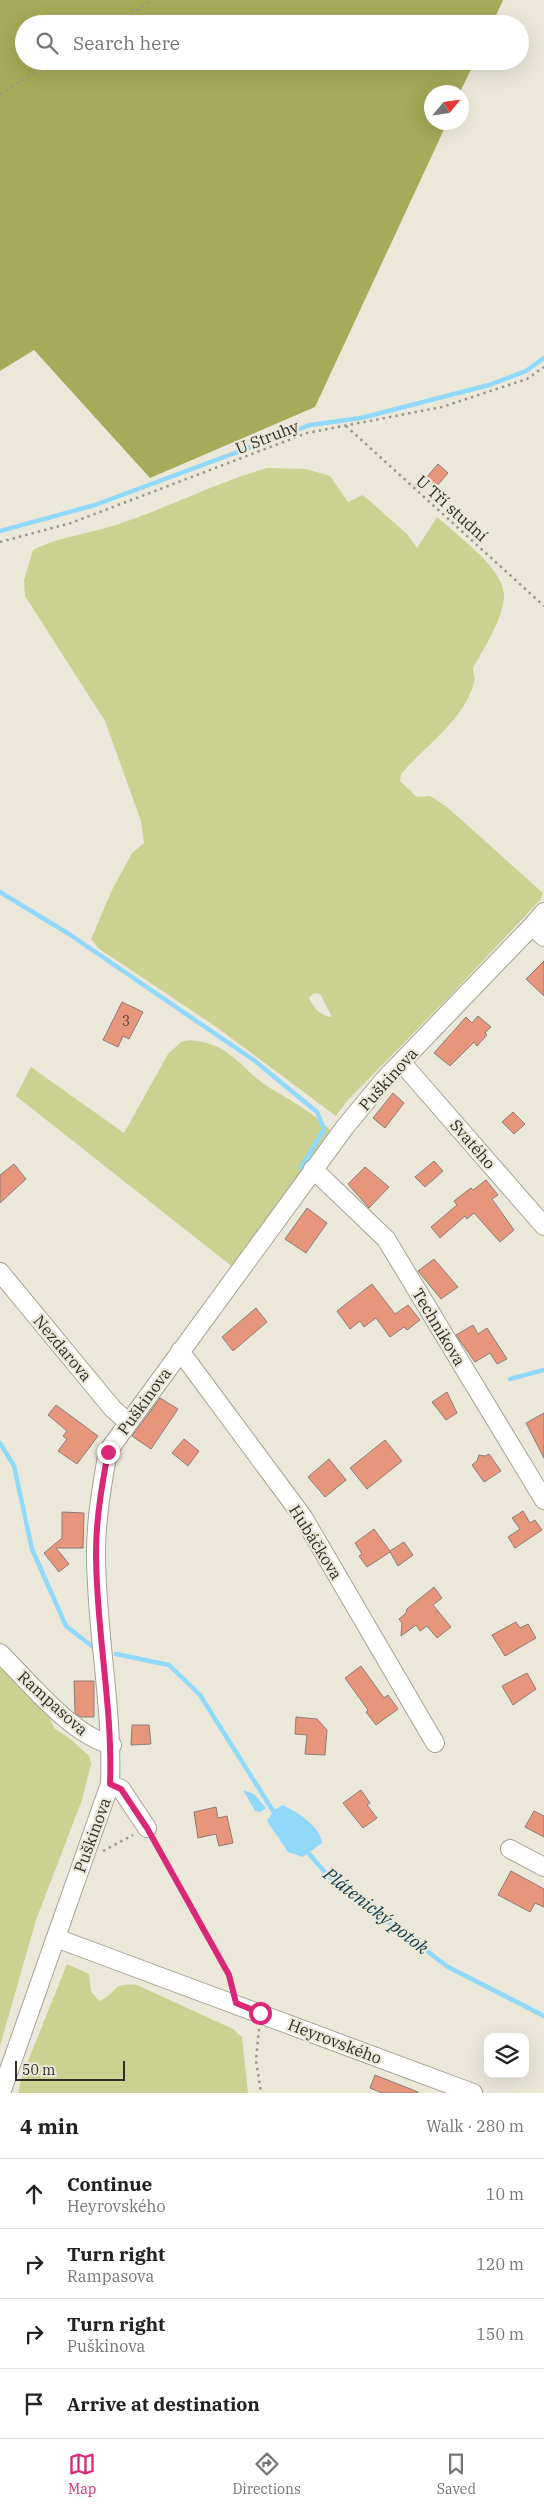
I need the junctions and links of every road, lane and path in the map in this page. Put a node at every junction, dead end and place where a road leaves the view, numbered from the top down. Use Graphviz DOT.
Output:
graph roads {
  1 [pos="153,0"];
  2 [pos="129,15"];
  3 [pos="39,70"];
  4 [pos="0,94"];
  5 [pos="544,367"];
  6 [pos="346,426"];
  7 [pos="0,542"];
  8 [pos="544,606"];
  9 [pos="544,912"];
  10 [pos="538,932"];
  11 [pos="402,1063"];
  12 [pos="313,1170"];
  13 [pos="544,1226"];
  14 [pos="0,1272"];
  15 [pos="180,1351"];
  16 [pos="128,1422"];
  17 [pos="544,1500"];
  18 [pos="0,1653"];
  19 [pos="435,1743"];
  20 [pos="112,1744"];
  21 [pos="110,1784"];
  22 [pos="147,1828"];
  23 [pos="510,1849"];
  24 [pos="83,1858"];
  25 [pos="544,1867"];
  26 [pos="56,1938"];
  27 [pos="236,2003"];
  28 [pos="260,2013"];
  29 [pos="1,2093"];
  30 [pos="261,2093"];
  31 [pos="473,2093"];
  1 -- 2 [label="path"];
  3 -- 4 [label="path"];
  5 -- 6 [label="path, U Struhy"];
  6 -- 7 [label="path, U Struhy"];
  6 -- 8 [label="path, U Tří studní"];
  9 -- 10 [label="street, Puškinova"];
  10 -- 11 [label="street, Puškinova"];
  11 -- 12 [label="street, Puškinova"];
  11 -- 13 [label="street, Svatého"];
  12 -- 15 [label="street, Puškinova"];
  12 -- 17 [label="street, Technikova"];
  14 -- 16 [label="street, Nezdarova"];
  15 -- 16 [label="street, Puškinova"];
  15 -- 19 [label="street, Hubáčkova"];
  16 -- 20 [label="street, Puškinova"];
  18 -- 20 [label="street, Rampasova"];
  20 -- 21 [label="street, Puškinova"];
  21 -- 22 [label="street"];
  21 -- 24 [label="street, Puškinova"];
  22 -- 24 [label="path"];
  22 -- 27 [label="path"];
  23 -- 25 [label="street"];
  24 -- 26 [label="street, Puškinova"];
  26 -- 27 [label="street, Heyrovského"];
  26 -- 29 [label="street, Puškinova"];
  27 -- 28 [label="street, Heyrovského"];
  28 -- 30 [label="path"];
  28 -- 31 [label="street, Heyrovského"];
}
